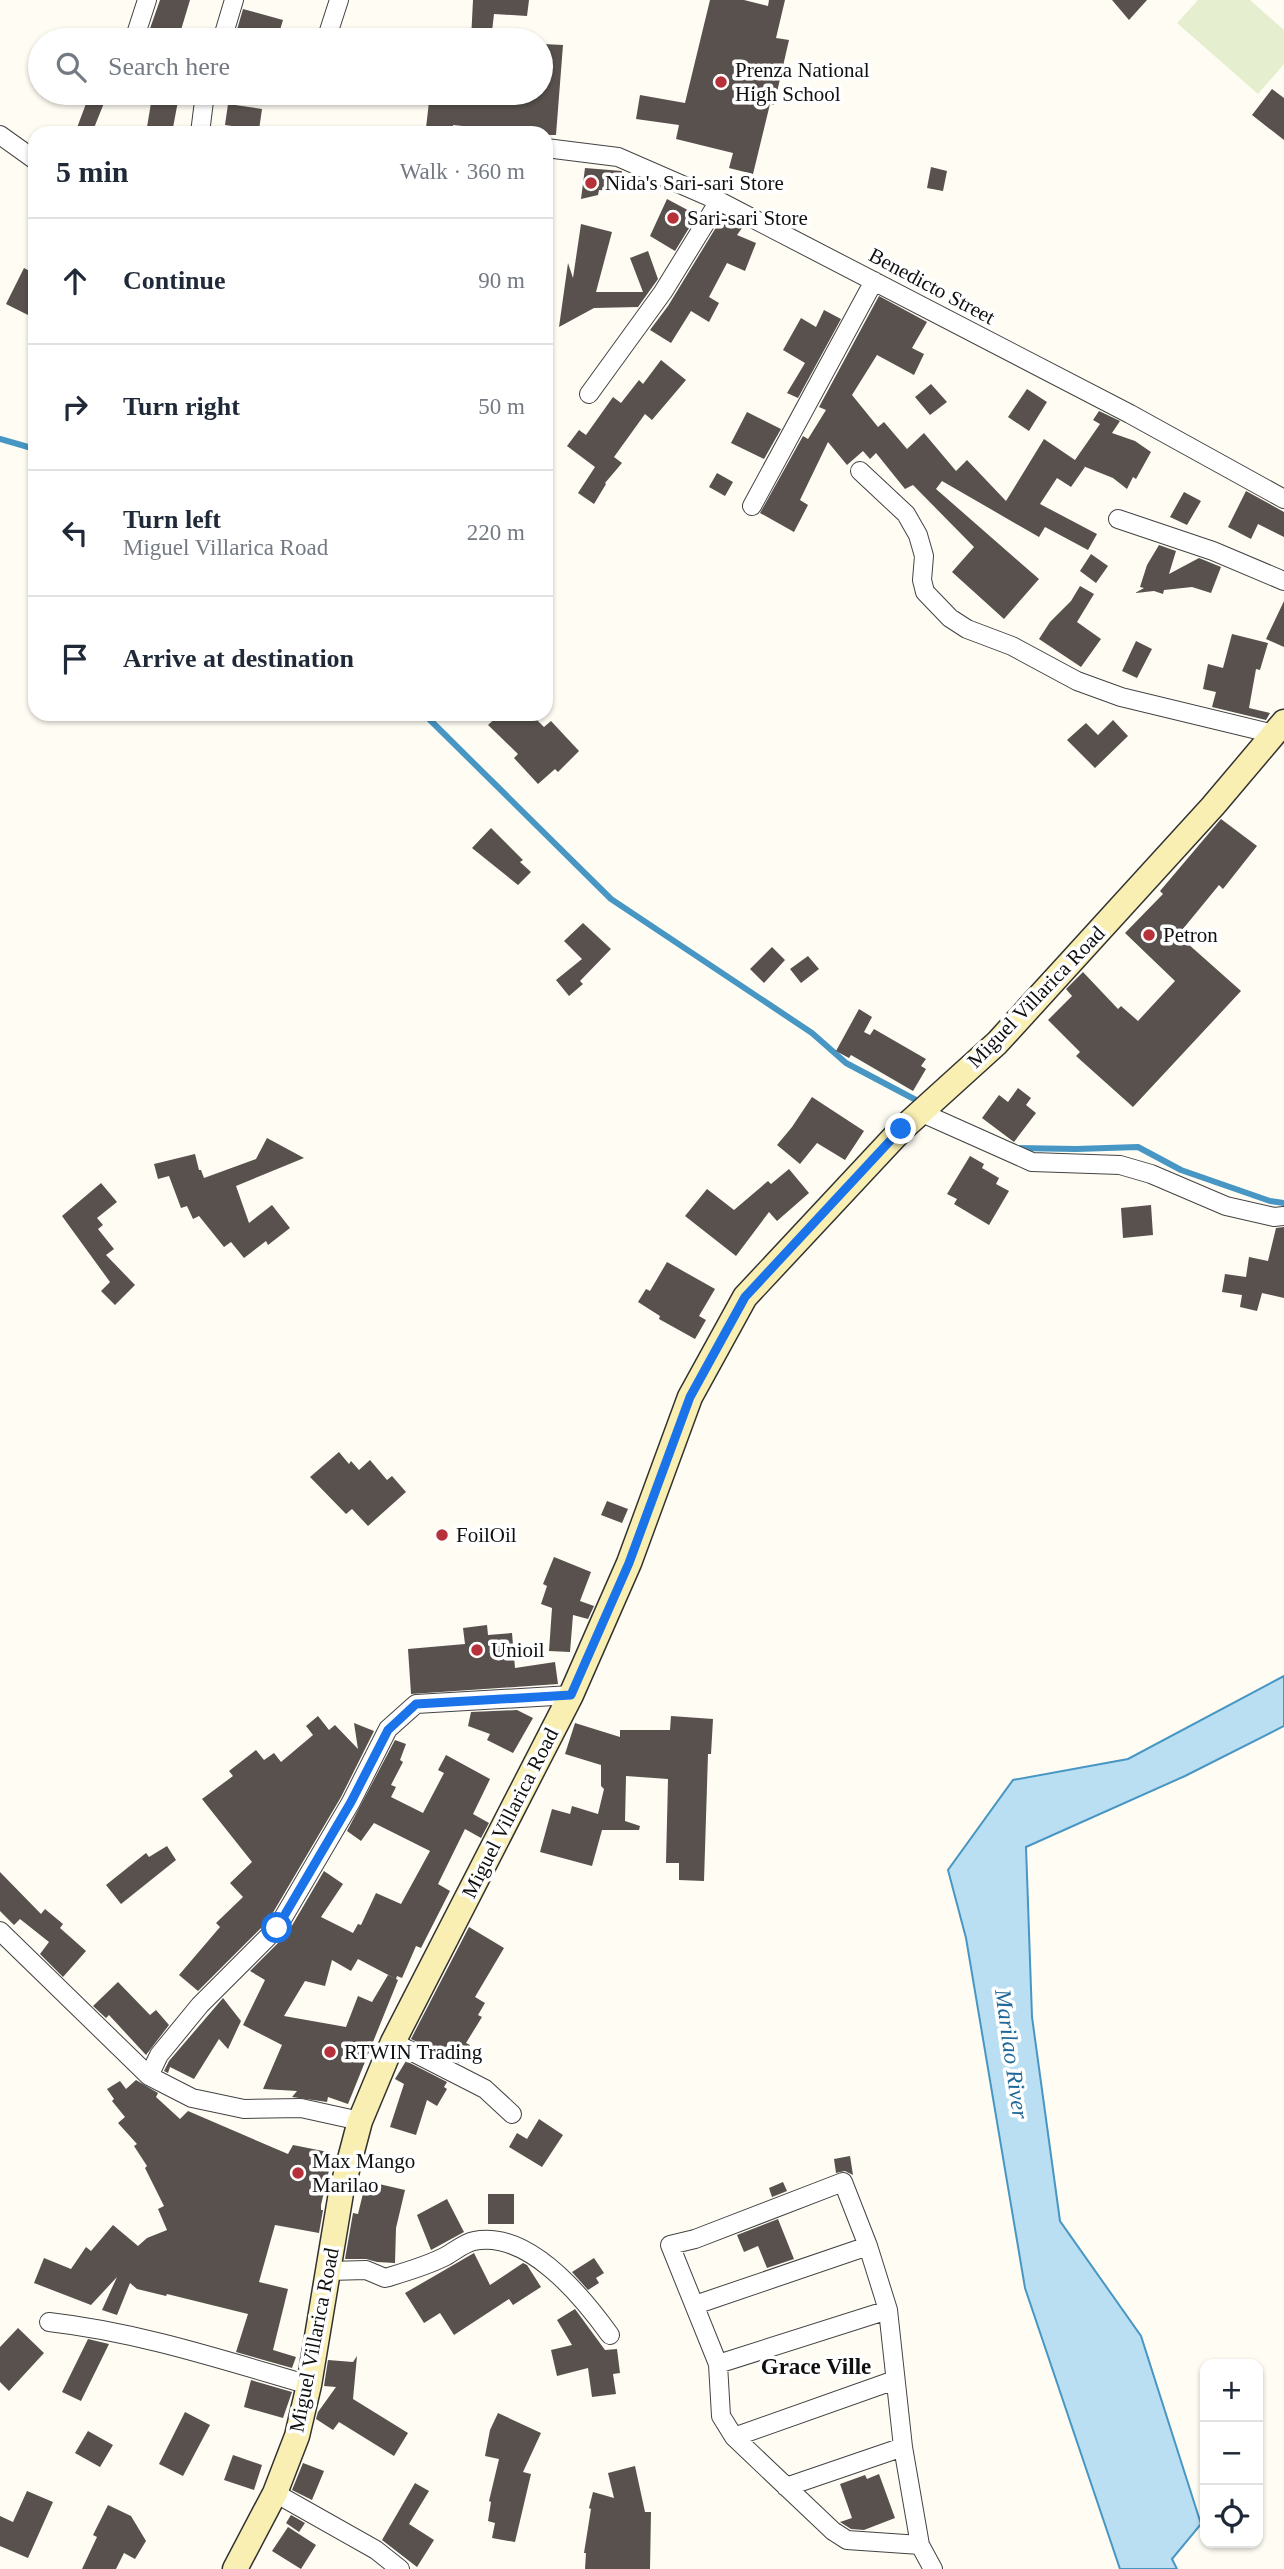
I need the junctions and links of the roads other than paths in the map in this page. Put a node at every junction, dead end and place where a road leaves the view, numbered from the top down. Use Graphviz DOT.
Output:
graph roads {
  1 [pos="147,0"];
  2 [pos="234,0"];
  3 [pos="339,0"];
  4 [pos="138,28"];
  5 [pos="226,28"];
  6 [pos="330,28"];
  7 [pos="203,105"];
  8 [pos="201,126"];
  9 [pos="0,135"];
  10 [pos="553,149"];
  11 [pos="28,155"];
  12 [pos="719,201"];
  13 [pos="874,281"];
  14 [pos="589,394"];
  15 [pos="860,471"];
  16 [pos="1284,499"];
  17 [pos="752,506"];
  18 [pos="1118,519"];
  19 [pos="1284,581"];
  20 [pos="1279,728"];
  21 [pos="920,1112"];
  22 [pos="1284,1216"];
  23 [pos="571,1695"];
  24 [pos="0,1931"];
  25 [pos="393,2042"];
  26 [pos="149,2076"];
  27 [pos="512,2114"];
  28 [pos="360,2121"];
  29 [pos="868,2246"];
  30 [pos="329,2272"];
  31 [pos="695,2305"];
  32 [pos="888,2311"];
  33 [pos="49,2322"];
  34 [pos="610,2334"];
  35 [pos="718,2364"];
  36 [pos="895,2380"];
  37 [pos="309,2385"];
  38 [pos="734,2437"];
  39 [pos="903,2447"];
  40 [pos="786,2487"];
  41 [pos="275,2493"];
  42 [pos="920,2545"];
  43 [pos="235,2569"];
  44 [pos="400,2569"];
  45 [pos="933,2569"];
  1 -- 4 [label="street"];
  2 -- 5 [label="street"];
  3 -- 6 [label="street"];
  7 -- 8 [label="street"];
  9 -- 11 [label="street"];
  10 -- 12 [label="street, Benedicto Street"];
  12 -- 13 [label="street, Benedicto Street"];
  12 -- 14 [label="street"];
  13 -- 16 [label="street, Benedicto Street"];
  13 -- 17 [label="street"];
  15 -- 20 [label="street"];
  18 -- 19 [label="street"];
  20 -- 21 [label="main road, Miguel Villarica Road"];
  21 -- 22 [label="street"];
  21 -- 23 [label="main road, Miguel Villarica Road"];
  23 -- 25 [label="main road, Miguel Villarica Road"];
  23 -- 26 [label="street"];
  24 -- 26 [label="street"];
  25 -- 27 [label="street"];
  25 -- 28 [label="main road, Miguel Villarica Road"];
  26 -- 28 [label="street"];
  28 -- 30 [label="main road, Miguel Villarica Road"];
  29 -- 31 [label="street"];
  29 -- 31 [label="street"];
  29 -- 32 [label="street"];
  30 -- 34 [label="street"];
  30 -- 37 [label="main road, Miguel Villarica Road"];
  31 -- 35 [label="street"];
  32 -- 35 [label="street"];
  32 -- 36 [label="street"];
  33 -- 37 [label="street"];
  35 -- 38 [label="street"];
  36 -- 38 [label="street"];
  36 -- 39 [label="street"];
  37 -- 41 [label="main road, Miguel Villarica Road"];
  38 -- 40 [label="street"];
  39 -- 40 [label="street"];
  39 -- 42 [label="street"];
  40 -- 42 [label="street"];
  41 -- 43 [label="main road, Miguel Villarica Road"];
  41 -- 44 [label="street"];
  42 -- 45 [label="street"];
}
